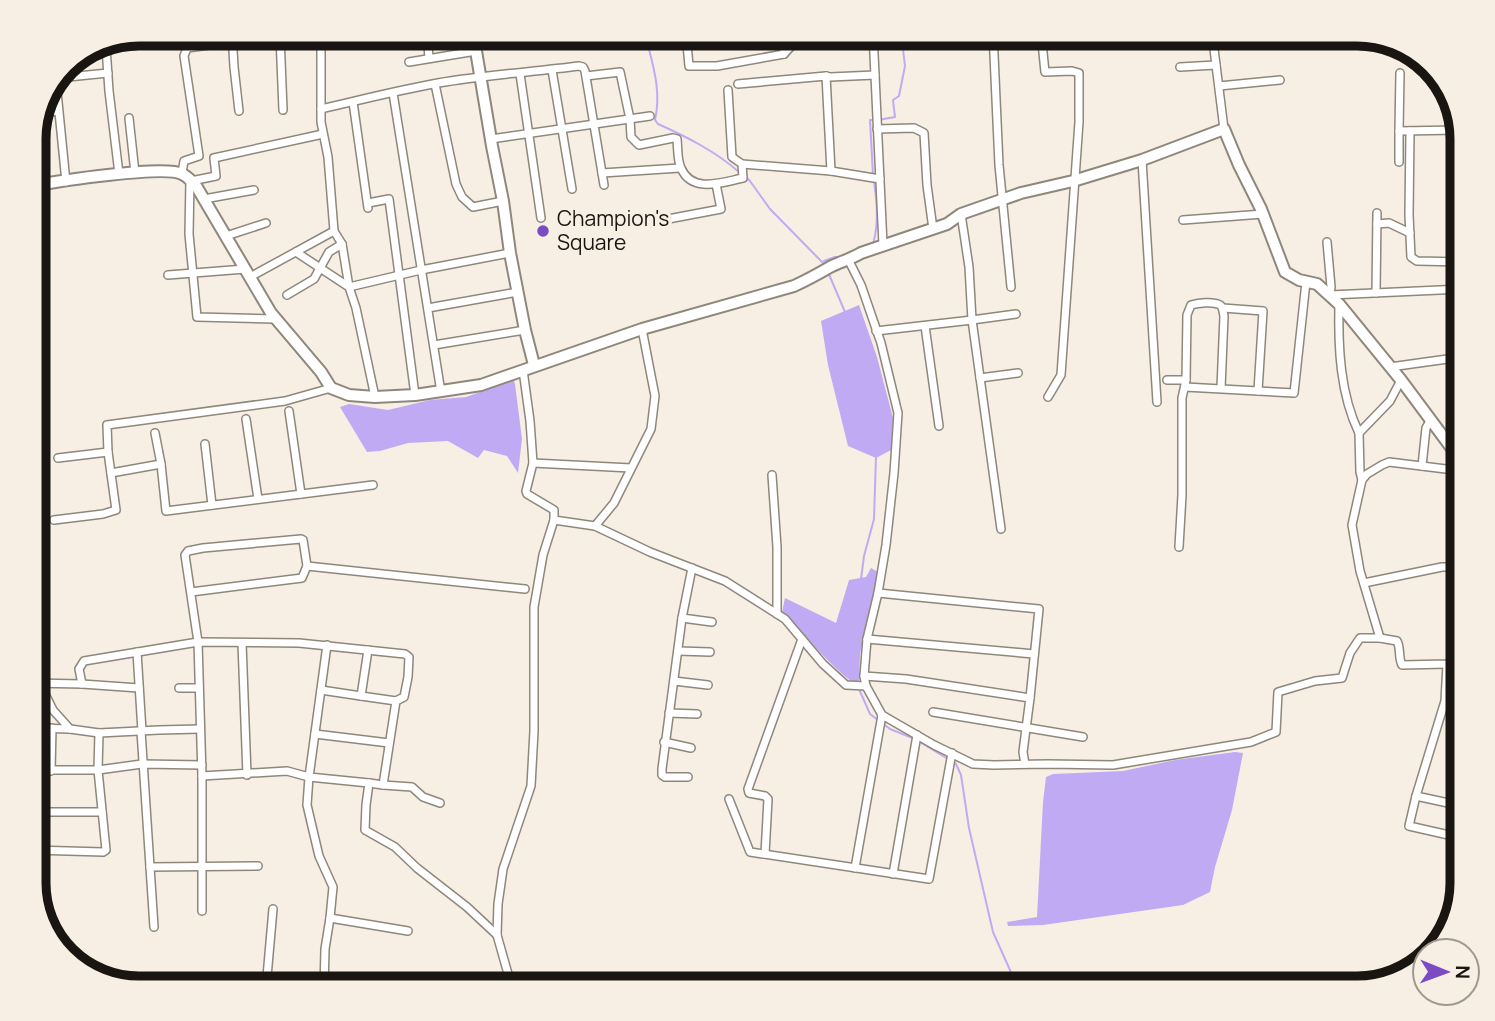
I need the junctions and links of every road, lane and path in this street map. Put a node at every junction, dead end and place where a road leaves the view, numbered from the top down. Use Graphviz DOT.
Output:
graph roads {
  1 [pos="215,45"];
  2 [pos="233,45"];
  3 [pos="280,45"];
  4 [pos="321,45"];
  5 [pos="428,45"];
  6 [pos="475,45"];
  7 [pos="688,45"];
  8 [pos="784,45"];
  9 [pos="792,45"];
  10 [pos="874,45"];
  11 [pos="994,45"];
  12 [pos="1042,45"];
  13 [pos="1213,45"];
  14 [pos="106,51"];
  15 [pos="476,51"];
  16 [pos="784,54"];
  17 [pos="429,58"];
  18 [pos="408,62"];
  19 [pos="1216,65"];
  20 [pos="1180,67"];
  21 [pos="552,70"];
  22 [pos="108,73"];
  23 [pos="1400,73"];
  24 [pos="520,74"];
  25 [pos="875,75"];
  26 [pos="482,76"];
  27 [pos="586,76"];
  28 [pos="826,76"];
  29 [pos="68,78"];
  30 [pos="1280,80"];
  31 [pos="435,84"];
  32 [pos="738,84"];
  33 [pos="1219,86"];
  34 [pos="728,90"];
  35 [pos="57,93"];
  36 [pos="393,93"];
  37 [pos="353,102"];
  38 [pos="321,109"];
  39 [pos="283,110"];
  40 [pos="58,111"];
  41 [pos="239,111"];
  42 [pos="50,112"];
  43 [pos="650,116"];
  44 [pos="129,118"];
  45 [pos="629,119"];
  46 [pos="595,124"];
  47 [pos="562,128"];
  48 [pos="877,129"];
  49 [pos="1224,129"];
  50 [pos="1449,130"];
  51 [pos="1399,131"];
  52 [pos="1410,131"];
  53 [pos="529,133"];
  54 [pos="323,134"];
  55 [pos="491,138"];
  56 [pos="1142,160"];
  57 [pos="1399,162"];
  58 [pos="742,166"];
  59 [pos="680,167"];
  60 [pos="831,171"];
  61 [pos="135,173"];
  62 [pos="602,173"];
  63 [pos="119,174"];
  64 [pos="188,178"];
  65 [pos="880,179"];
  66 [pos="66,181"];
  67 [pos="1073,181"];
  68 [pos="46,184"];
  69 [pos="716,184"];
  70 [pos="604,185"];
  71 [pos="572,189"];
  72 [pos="254,190"];
  73 [pos="204,199"];
  74 [pos="1003,199"];
  75 [pos="503,201"];
  76 [pos="1377,213"];
  77 [pos="961,214"];
  78 [pos="1263,214"];
  79 [pos="541,218"];
  80 [pos="1183,220"];
  81 [pos="266,223"];
  82 [pos="647,223"];
  83 [pos="1377,225"];
  84 [pos="933,229"];
  85 [pos="334,231"];
  86 [pos="1410,233"];
  87 [pos="226,236"];
  88 [pos="1326,242"];
  89 [pos="342,244"];
  90 [pos="883,245"];
  91 [pos="296,252"];
  92 [pos="510,253"];
  93 [pos="849,261"];
  94 [pos="1450,262"];
  95 [pos="320,268"];
  96 [pos="421,270"];
  97 [pos="193,273"];
  98 [pos="248,273"];
  99 [pos="169,275"];
  100 [pos="399,275"];
  101 [pos="335,277"];
  102 [pos="314,279"];
  103 [pos="1306,282"];
  104 [pos="349,287"];
  105 [pos="1011,287"];
  106 [pos="1450,290"];
  107 [pos="518,292"];
  108 [pos="1376,293"];
  109 [pos="287,295"];
  110 [pos="1333,298"];
  111 [pos="428,308"];
  112 [pos="1223,308"];
  113 [pos="1016,314"];
  114 [pos="276,319"];
  115 [pos="972,320"];
  116 [pos="925,326"];
  117 [pos="642,329"];
  118 [pos="525,330"];
  119 [pos="876,331"];
  120 [pos="434,345"];
  121 [pos="1450,359"];
  122 [pos="534,365"];
  123 [pos="1390,367"];
  124 [pos="523,370"];
  125 [pos="1018,373"];
  126 [pos="980,378"];
  127 [pos="1167,380"];
  128 [pos="1401,380"];
  129 [pos="1186,383"];
  130 [pos="331,388"];
  131 [pos="1221,388"];
  132 [pos="1258,391"];
  133 [pos="441,392"];
  134 [pos="415,395"];
  135 [pos="375,397"];
  136 [pos="1048,397"];
  137 [pos="1157,402"];
  138 [pos="289,411"];
  139 [pos="246,419"];
  140 [pos="1430,421"];
  141 [pos="939,426"];
  142 [pos="155,433"];
  143 [pos="1359,433"];
  144 [pos="205,444"];
  145 [pos="1450,447"];
  146 [pos="108,452"];
  147 [pos="58,458"];
  148 [pos="533,463"];
  149 [pos="161,464"];
  150 [pos="1422,466"];
  151 [pos="631,468"];
  152 [pos="1450,470"];
  153 [pos="111,473"];
  154 [pos="772,475"];
  155 [pos="1362,480"];
  156 [pos="373,485"];
  157 [pos="301,494"];
  158 [pos="258,499"];
  159 [pos="212,505"];
  160 [pos="54,520"];
  161 [pos="554,520"];
  162 [pos="595,526"];
  163 [pos="1002,529"];
  164 [pos="1179,547"];
  165 [pos="307,566"];
  166 [pos="1450,567"];
  167 [pos="692,568"];
  168 [pos="1363,583"];
  169 [pos="525,589"];
  170 [pos="191,592"];
  171 [pos="878,593"];
  172 [pos="777,614"];
  173 [pos="682,618"];
  174 [pos="712,622"];
  175 [pos="1380,638"];
  176 [pos="802,639"];
  177 [pos="867,639"];
  178 [pos="198,642"];
  179 [pos="242,643"];
  180 [pos="327,645"];
  181 [pos="368,650"];
  182 [pos="678,651"];
  183 [pos="138,652"];
  184 [pos="710,652"];
  185 [pos="1034,654"];
  186 [pos="1450,663"];
  187 [pos="1447,664"];
  188 [pos="864,676"];
  189 [pos="674,681"];
  190 [pos="46,683"];
  191 [pos="82,684"];
  192 [pos="708,685"];
  193 [pos="860,686"];
  194 [pos="139,688"];
  195 [pos="179,688"];
  196 [pos="199,688"];
  197 [pos="321,690"];
  198 [pos="361,696"];
  199 [pos="1030,698"];
  200 [pos="46,699"];
  201 [pos="397,701"];
  202 [pos="933,712"];
  203 [pos="669,713"];
  204 [pos="696,713"];
  205 [pos="881,720"];
  206 [pos="1026,727"];
  207 [pos="46,728"];
  208 [pos="52,728"];
  209 [pos="70,729"];
  210 [pos="200,729"];
  211 [pos="141,731"];
  212 [pos="99,733"];
  213 [pos="314,733"];
  214 [pos="1083,737"];
  215 [pos="917,738"];
  216 [pos="389,743"];
  217 [pos="664,743"];
  218 [pos="691,748"];
  219 [pos="951,758"];
  220 [pos="142,764"];
  221 [pos="1025,764"];
  222 [pos="202,765"];
  223 [pos="99,770"];
  224 [pos="46,771"];
  225 [pos="51,771"];
  226 [pos="247,775"];
  227 [pos="202,776"];
  228 [pos="309,777"];
  229 [pos="688,777"];
  230 [pos="369,783"];
  231 [pos="383,785"];
  232 [pos="1416,796"];
  233 [pos="729,799"];
  234 [pos="440,803"];
  235 [pos="1450,803"];
  236 [pos="46,812"];
  237 [pos="102,812"];
  238 [pos="1450,835"];
  239 [pos="46,850"];
  240 [pos="765,854"];
  241 [pos="258,866"];
  242 [pos="150,867"];
  243 [pos="201,867"];
  244 [pos="855,868"];
  245 [pos="893,874"];
  246 [pos="273,909"];
  247 [pos="202,911"];
  248 [pos="331,918"];
  249 [pos="154,927"];
  250 [pos="408,930"];
  251 [pos="497,935"];
  252 [pos="267,976"];
  253 [pos="324,976"];
  254 [pos="509,976"];
  1 -- 64 [label="street"];
  2 -- 41 [label="street"];
  3 -- 39 [label="street"];
  4 -- 38 [label="street"];
  5 -- 17 [label="street"];
  6 -- 15 [label="street"];
  7 -- 16 [label="street"];
  8 -- 16 [label="street"];
  9 -- 16 [label="street"];
  10 -- 25 [label="street"];
  11 -- 74 [label="street"];
  12 -- 67 [label="street"];
  13 -- 19 [label="street"];
  14 -- 22 [label="street"];
  15 -- 17 [label="street"];
  15 -- 26 [label="street"];
  17 -- 18 [label="street"];
  19 -- 20 [label="street"];
  19 -- 33 [label="street"];
  21 -- 24 [label="street"];
  21 -- 27 [label="street"];
  21 -- 47 [label="street"];
  22 -- 29 [label="street"];
  22 -- 63 [label="street"];
  23 -- 51 [label="street"];
  24 -- 26 [label="street"];
  24 -- 53 [label="street"];
  25 -- 28 [label="street"];
  25 -- 48 [label="street"];
  26 -- 31 [label="street"];
  26 -- 55 [label="street"];
  27 -- 45 [label="street"];
  27 -- 46 [label="street"];
  28 -- 32 [label="street"];
  28 -- 60 [label="street"];
  30 -- 33 [label="street"];
  31 -- 36 [label="street"];
  31 -- 75 [label="street"];
  33 -- 49 [label="street"];
  34 -- 58 [label="street"];
  35 -- 40 [label="street"];
  36 -- 37 [label="street"];
  36 -- 96 [label="street"];
  37 -- 38 [label="street"];
  37 -- 100 [label="street"];
  38 -- 54 [label="street"];
  40 -- 42 [label="street"];
  40 -- 66 [label="street"];
  43 -- 45 [label="street"];
  44 -- 61 [label="street"];
  45 -- 46 [label="street"];
  45 -- 59 [label="street"];
  46 -- 47 [label="street"];
  46 -- 62 [label="street"];
  47 -- 53 [label="street"];
  47 -- 71 [label="street"];
  48 -- 65 [label="street"];
  48 -- 84 [label="street"];
  49 -- 56 [label="street"];
  49 -- 78 [label="street"];
  50 -- 52 [label="street"];
  51 -- 52 [label="street"];
  51 -- 57 [label="street"];
  52 -- 86 [label="street"];
  53 -- 55 [label="street"];
  53 -- 79 [label="street"];
  54 -- 64 [label="street"];
  54 -- 85 [label="street"];
  55 -- 75 [label="street"];
  56 -- 67 [label="street"];
  56 -- 137 [label="street"];
  58 -- 60 [label="street"];
  58 -- 69 [label="street"];
  59 -- 62 [label="street"];
  59 -- 69 [label="street"];
  60 -- 65 [label="street"];
  61 -- 63 [label="street"];
  61 -- 64 [label="street"];
  62 -- 70 [label="street"];
  63 -- 66 [label="street"];
  64 -- 73 [label="street"];
  64 -- 97 [label="street"];
  65 -- 90 [label="street"];
  66 -- 68 [label="street"];
  67 -- 74 [label="street"];
  67 -- 136 [label="street"];
  69 -- 82 [label="street"];
  72 -- 73 [label="street"];
  73 -- 87 [label="street"];
  74 -- 77 [label="street"];
  74 -- 105 [label="street"];
  75 -- 92 [label="street"];
  76 -- 83 [label="street"];
  77 -- 84 [label="street"];
  77 -- 115 [label="street"];
  78 -- 80 [label="street"];
  78 -- 103 [label="street"];
  81 -- 87 [label="street"];
  83 -- 86 [label="street"];
  83 -- 108 [label="street"];
  84 -- 90 [label="street"];
  85 -- 89 [label="street"];
  85 -- 91 [label="street"];
  86 -- 94 [label="street"];
  87 -- 98 [label="street"];
  88 -- 110 [label="street"];
  89 -- 95 [label="street"];
  89 -- 104 [label="street"];
  90 -- 93 [label="street"];
  91 -- 95 [label="street"];
  91 -- 98 [label="street"];
  92 -- 96 [label="street"];
  92 -- 107 [label="street"];
  93 -- 117 [label="street"];
  93 -- 119 [label="street"];
  95 -- 101 [label="street"];
  95 -- 102 [label="street"];
  96 -- 100 [label="street"];
  96 -- 111 [label="street"];
  97 -- 98 [label="street"];
  97 -- 99 [label="street"];
  97 -- 114 [label="street"];
  98 -- 114 [label="street"];
  100 -- 104 [label="street"];
  100 -- 134 [label="street"];
  101 -- 102 [label="street"];
  101 -- 104 [label="street"];
  102 -- 109 [label="street"];
  103 -- 110 [label="street"];
  103 -- 132 [label="street"];
  104 -- 135 [label="street"];
  106 -- 108 [label="street"];
  107 -- 111 [label="street"];
  107 -- 118 [label="street"];
  108 -- 110 [label="street"];
  110 -- 123 [label="street"];
  110 -- 143 [label="street"];
  111 -- 120 [label="street"];
  112 -- 129 [label="street"];
  112 -- 131 [label="street"];
  112 -- 132 [label="street"];
  113 -- 115 [label="street"];
  114 -- 130 [label="street"];
  115 -- 116 [label="street"];
  115 -- 126 [label="street"];
  116 -- 119 [label="street"];
  116 -- 141 [label="street"];
  117 -- 122 [label="street"];
  117 -- 151 [label="street"];
  118 -- 120 [label="street"];
  118 -- 122 [label="street"];
  119 -- 171 [label="street"];
  120 -- 133 [label="street"];
  121 -- 123 [label="street"];
  122 -- 124 [label="street"];
  123 -- 128 [label="street"];
  124 -- 133 [label="street"];
  124 -- 148 [label="street"];
  125 -- 126 [label="street"];
  126 -- 163 [label="street"];
  127 -- 129 [label="street"];
  128 -- 140 [label="street"];
  128 -- 143 [label="street"];
  129 -- 131 [label="street"];
  129 -- 164 [label="street"];
  130 -- 135 [label="street"];
  130 -- 146 [label="street"];
  131 -- 132 [label="street"];
  133 -- 134 [label="street"];
  134 -- 135 [label="street"];
  138 -- 157 [label="street"];
  139 -- 158 [label="street"];
  140 -- 145 [label="street"];
  140 -- 150 [label="street"];
  142 -- 149 [label="street"];
  143 -- 155 [label="street"];
  144 -- 159 [label="street"];
  146 -- 147 [label="street"];
  146 -- 153 [label="street"];
  148 -- 151 [label="street"];
  148 -- 161 [label="street"];
  149 -- 153 [label="street"];
  149 -- 159 [label="street"];
  150 -- 152 [label="street"];
  150 -- 155 [label="street"];
  151 -- 162 [label="street"];
  153 -- 160 [label="street"];
  154 -- 172 [label="street"];
  155 -- 168 [label="street"];
  156 -- 157 [label="street"];
  157 -- 158 [label="street"];
  158 -- 159 [label="street"];
  161 -- 162 [label="street"];
  161 -- 251 [label="street"];
  162 -- 167 [label="street"];
  165 -- 169 [label="street"];
  165 -- 170 [label="street"];
  165 -- 170 [label="street"];
  166 -- 168 [label="street"];
  167 -- 172 [label="street"];
  167 -- 173 [label="street"];
  168 -- 175 [label="street"];
  170 -- 178 [label="street"];
  171 -- 177 [label="street"];
  171 -- 185 [label="street"];
  172 -- 176 [label="street"];
  173 -- 174 [label="street"];
  173 -- 182 [label="street"];
  175 -- 187 [label="street"];
  175 -- 221 [label="street"];
  176 -- 193 [label="street"];
  176 -- 240 [label="street"];
  177 -- 185 [label="street"];
  177 -- 188 [label="street"];
  178 -- 179 [label="street"];
  178 -- 183 [label="street"];
  178 -- 196 [label="street"];
  179 -- 180 [label="street"];
  179 -- 226 [label="street"];
  180 -- 181 [label="street"];
  180 -- 197 [label="street"];
  181 -- 198 [label="street"];
  181 -- 201 [label="street"];
  182 -- 184 [label="street"];
  182 -- 189 [label="street"];
  183 -- 191 [label="street"];
  183 -- 194 [label="street"];
  185 -- 199 [label="street"];
  186 -- 187 [label="street"];
  187 -- 232 [label="street"];
  188 -- 193 [label="street"];
  188 -- 199 [label="street"];
  189 -- 192 [label="street"];
  189 -- 203 [label="street"];
  190 -- 191 [label="street"];
  191 -- 194 [label="street"];
  193 -- 205 [label="street"];
  194 -- 211 [label="street"];
  195 -- 196 [label="street"];
  196 -- 210 [label="street"];
  197 -- 198 [label="street"];
  197 -- 213 [label="street"];
  198 -- 201 [label="street"];
  199 -- 206 [label="street"];
  200 -- 209 [label="street"];
  201 -- 216 [label="street"];
  202 -- 206 [label="street"];
  203 -- 204 [label="street"];
  203 -- 217 [label="street"];
  205 -- 215 [label="street"];
  205 -- 244 [label="street"];
  206 -- 214 [label="street"];
  206 -- 221 [label="street"];
  207 -- 208 [label="street"];
  208 -- 209 [label="street"];
  208 -- 225 [label="street"];
  209 -- 212 [label="street"];
  210 -- 211 [label="street"];
  210 -- 222 [label="street"];
  211 -- 212 [label="street"];
  211 -- 220 [label="street"];
  212 -- 223 [label="street"];
  213 -- 216 [label="street"];
  213 -- 228 [label="street"];
  215 -- 219 [label="street"];
  215 -- 245 [label="street"];
  216 -- 231 [label="street"];
  217 -- 218 [label="street"];
  217 -- 229 [label="street"];
  219 -- 221 [label="street"];
  219 -- 245 [label="street"];
  220 -- 222 [label="street"];
  220 -- 223 [label="street"];
  220 -- 242 [label="street"];
  222 -- 227 [label="street"];
  223 -- 225 [label="street"];
  223 -- 237 [label="street"];
  224 -- 225 [label="street"];
  226 -- 227 [label="street"];
  226 -- 228 [label="street"];
  227 -- 243 [label="street"];
  228 -- 230 [label="street"];
  228 -- 248 [label="street"];
  230 -- 231 [label="street"];
  230 -- 251 [label="street"];
  231 -- 234 [label="street"];
  232 -- 235 [label="street"];
  232 -- 238 [label="street"];
  233 -- 240 [label="street"];
  236 -- 237 [label="street"];
  237 -- 239 [label="street"];
  240 -- 244 [label="street"];
  241 -- 243 [label="street"];
  242 -- 243 [label="street"];
  242 -- 249 [label="street"];
  243 -- 247 [label="street"];
  244 -- 245 [label="street"];
  246 -- 252 [label="street"];
  248 -- 250 [label="street"];
  248 -- 253 [label="street"];
  251 -- 254 [label="street"];
}
